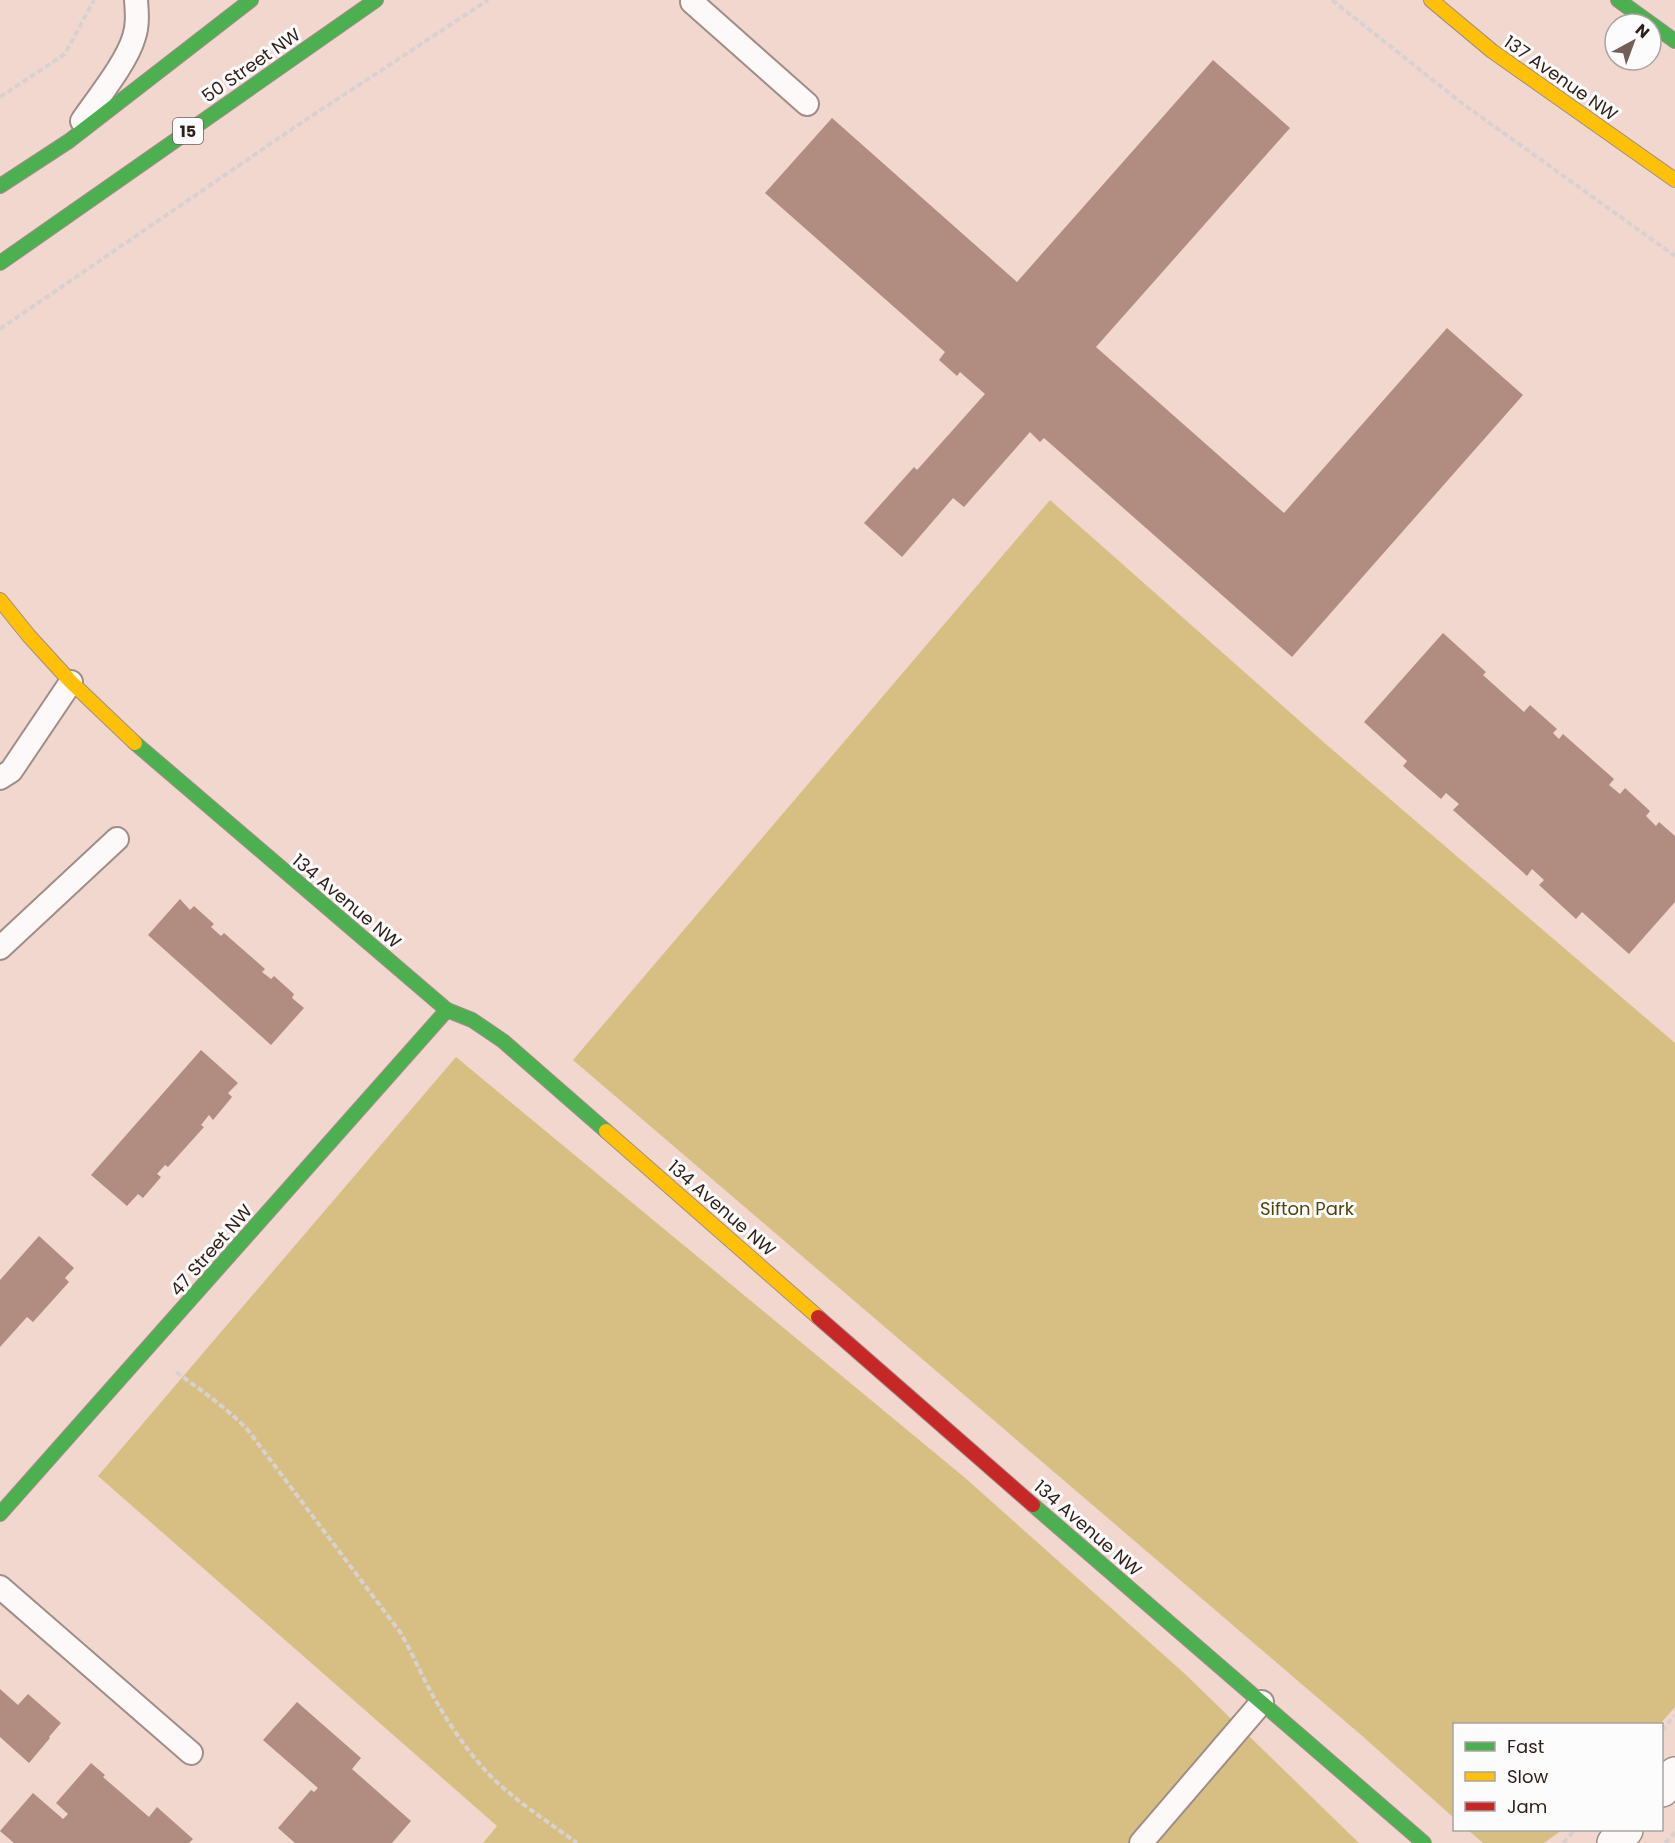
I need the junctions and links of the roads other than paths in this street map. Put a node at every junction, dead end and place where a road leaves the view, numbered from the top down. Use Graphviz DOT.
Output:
graph roads {
  1 [pos="136,0"];
  2 [pos="252,0"];
  3 [pos="376,0"];
  4 [pos="1431,0"];
  5 [pos="1618,0"];
  6 [pos="692,2"];
  7 [pos="1675,41"];
  8 [pos="807,104"];
  9 [pos="69,141"];
  10 [pos="1675,180"];
  11 [pos="0,186"];
  12 [pos="0,263"];
  13 [pos="0,600"];
  14 [pos="71,682"];
  15 [pos="0,778"];
  16 [pos="117,838"];
  17 [pos="0,948"];
  18 [pos="447,1010"];
  19 [pos="0,1514"];
  20 [pos="0,1587"];
  21 [pos="1262,1702"];
  22 [pos="191,1753"];
  23 [pos="1675,1774"];
  24 [pos="1663,1789"];
  25 [pos="1625,1831"];
  26 [pos="1141,1843"];
  27 [pos="1424,1843"];
  28 [pos="1614,1843"];
  1 -- 9 [label="lane"];
  2 -- 9 [label="street"];
  3 -- 12 [label="street, 50 Street NW / 15"];
  4 -- 10 [label="street, 137 Avenue NW"];
  5 -- 7 [label="street"];
  6 -- 8 [label="lane"];
  9 -- 11 [label="street"];
  13 -- 14 [label="street, 134 Avenue NW"];
  14 -- 15 [label="lane"];
  14 -- 18 [label="street, 134 Avenue NW"];
  16 -- 17 [label="lane"];
  18 -- 19 [label="street, 47 Street NW"];
  18 -- 21 [label="street, 134 Avenue NW"];
  20 -- 22 [label="lane"];
  21 -- 26 [label="lane"];
  21 -- 27 [label="street, 134 Avenue NW"];
  23 -- 24 [label="street"];
  25 -- 28 [label="street"];
}
